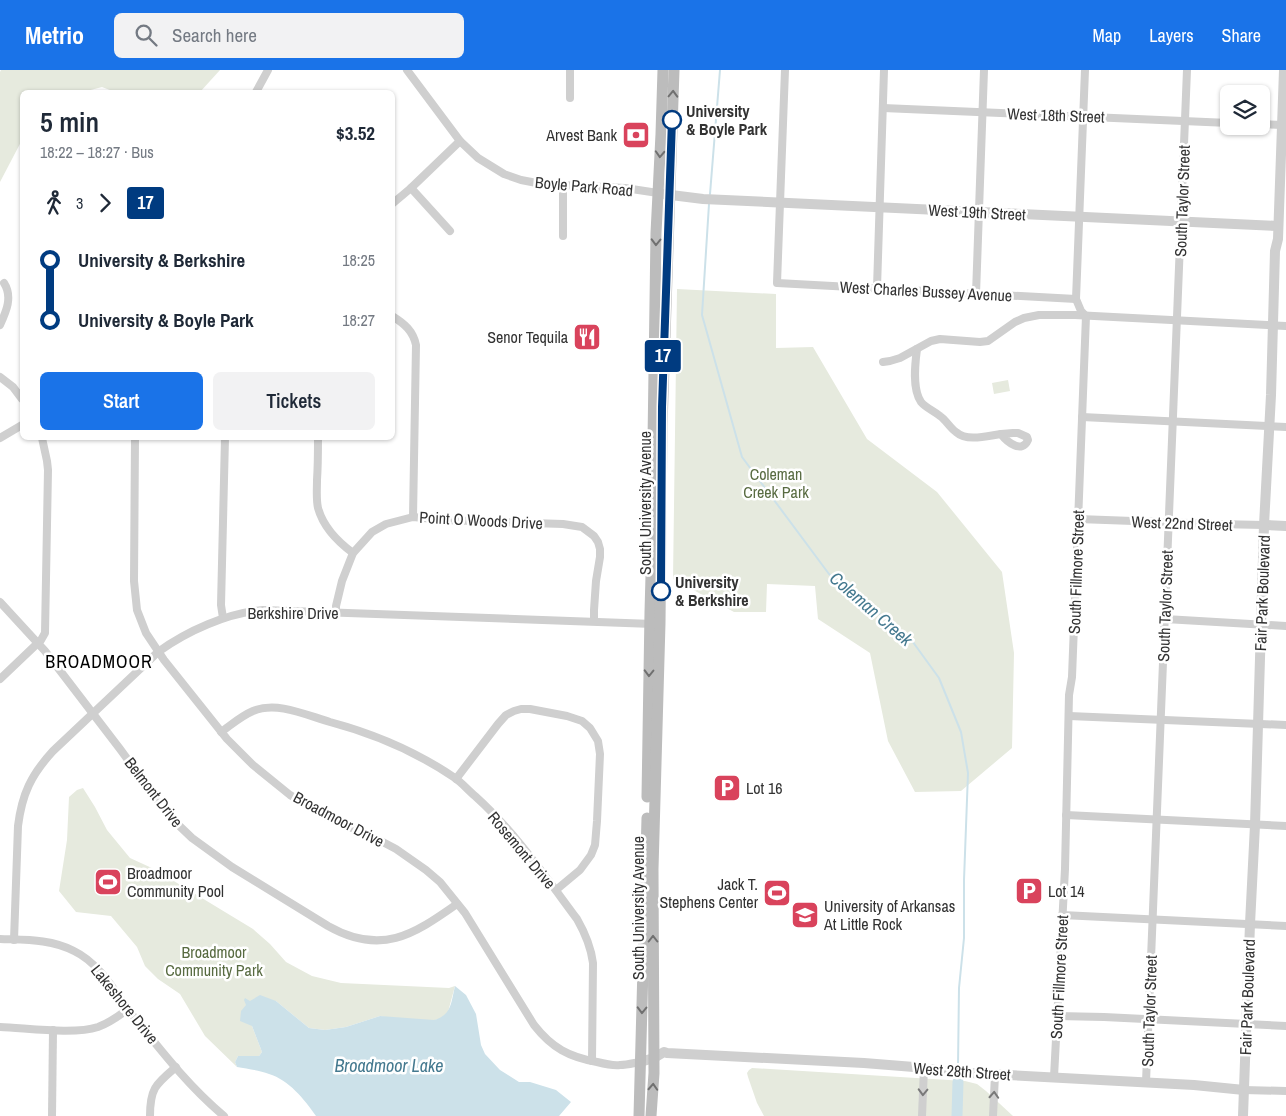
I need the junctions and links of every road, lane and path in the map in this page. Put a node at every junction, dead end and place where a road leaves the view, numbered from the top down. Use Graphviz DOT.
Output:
graph roads {
  1 [pos="268,70"];
  2 [pos="407,70"];
  3 [pos="570,70"];
  4 [pos="663,70"];
  5 [pos="674,70"];
  6 [pos="785,70"];
  7 [pos="884,70"];
  8 [pos="984,70"];
  9 [pos="1085,70"];
  10 [pos="1187,70"];
  11 [pos="1284,70"];
  12 [pos="257,90"];
  13 [pos="570,98"];
  14 [pos="883,108"];
  15 [pos="983,112"];
  16 [pos="1083,116"];
  17 [pos="1185,121"];
  18 [pos="1220,123"];
  19 [pos="1270,124"];
  20 [pos="1284,125"];
  21 [pos="460,141"];
  22 [pos="563,185"];
  23 [pos="411,188"];
  24 [pos="663,194"];
  25 [pos="395,201"];
  26 [pos="779,202"];
  27 [pos="880,207"];
  28 [pos="980,212"];
  29 [pos="1080,217"];
  30 [pos="1181,222"];
  31 [pos="1282,227"];
  32 [pos="450,231"];
  33 [pos="563,236"];
  34 [pos="4,283"];
  35 [pos="877,288"];
  36 [pos="976,294"];
  37 [pos="1058,298"];
  38 [pos="1076,299"];
  39 [pos="1058,314"];
  40 [pos="1086,316"];
  41 [pos="395,318"];
  42 [pos="1177,320"];
  43 [pos="0,325"];
  44 [pos="1273,326"];
  45 [pos="1286,326"];
  46 [pos="917,349"];
  47 [pos="883,362"];
  48 [pos="0,377"];
  49 [pos="20,396"];
  50 [pos="1082,417"];
  51 [pos="1173,421"];
  52 [pos="20,425"];
  53 [pos="1269,426"];
  54 [pos="1286,427"];
  55 [pos="1001,434"];
  56 [pos="0,438"];
  57 [pos="42,440"];
  58 [pos="135,440"];
  59 [pos="225,440"];
  60 [pos="318,440"];
  61 [pos="413,517"];
  62 [pos="1078,519"];
  63 [pos="1169,523"];
  64 [pos="1264,525"];
  65 [pos="1286,526"];
  66 [pos="353,553"];
  67 [pos="0,602"];
  68 [pos="336,613"];
  69 [pos="223,618"];
  70 [pos="1165,619"];
  71 [pos="594,621"];
  72 [pos="655,624"];
  73 [pos="1262,624"];
  74 [pos="1286,626"];
  75 [pos="38,643"];
  76 [pos="158,652"];
  77 [pos="0,679"];
  78 [pos="93,713"];
  79 [pos="1068,716"];
  80 [pos="1161,720"];
  81 [pos="1258,723"];
  82 [pos="1286,725"];
  83 [pos="221,732"];
  84 [pos="456,779"];
  85 [pos="1066,815"];
  86 [pos="1157,819"];
  87 [pos="1255,825"];
  88 [pos="1286,826"];
  89 [pos="556,890"];
  90 [pos="457,904"];
  91 [pos="1062,915"];
  92 [pos="1153,919"];
  93 [pos="1250,924"];
  94 [pos="1286,926"];
  95 [pos="0,939"];
  96 [pos="14,940"];
  97 [pos="128,1009"];
  98 [pos="1057,1016"];
  99 [pos="1149,1020"];
  100 [pos="1246,1024"];
  101 [pos="1286,1026"];
  102 [pos="0,1027"];
  103 [pos="53,1030"];
  104 [pos="654,1058"];
  105 [pos="592,1062"];
  106 [pos="640,1062"];
  107 [pos="176,1067"];
  108 [pos="924,1068"];
  109 [pos="994,1075"];
  110 [pos="1054,1077"];
  111 [pos="1146,1082"];
  112 [pos="1244,1090"];
  113 [pos="1286,1091"];
  114 [pos="52,1116"];
  115 [pos="150,1116"];
  116 [pos="224,1116"];
  117 [pos="639,1116"];
  118 [pos="651,1116"];
  119 [pos="922,1116"];
  120 [pos="993,1116"];
  121 [pos="1243,1116"];
  1 -- 12 [label="street"];
  2 -- 21 [label="street, Boyle Park Road"];
  3 -- 13 [label="street"];
  4 -- 24 [label="main road, South University Avenue, one-way"];
  24 -- 5 [label="main road, South University Avenue, one-way"];
  6 -- 26 [label="street"];
  7 -- 14 [label="street"];
  8 -- 15 [label="street"];
  9 -- 16 [label="street"];
  10 -- 17 [label="street, South Taylor Street"];
  11 -- 20 [label="street, Fair Park Boulevard"];
  14 -- 15 [label="street, West 18th Street"];
  14 -- 27 [label="street"];
  15 -- 16 [label="street, West 18th Street"];
  15 -- 28 [label="street"];
  16 -- 17 [label="street, West 18th Street"];
  16 -- 29 [label="street"];
  17 -- 18 [label="street, West 18th Street"];
  17 -- 30 [label="street, South Taylor Street"];
  19 -- 20 [label="street"];
  20 -- 31 [label="street, Fair Park Boulevard"];
  21 -- 22 [label="street, Boyle Park Road"];
  21 -- 23 [label="street"];
  22 -- 24 [label="street, Boyle Park Road"];
  22 -- 33 [label="street"];
  23 -- 25 [label="street"];
  23 -- 32 [label="street"];
  24 -- 26 [label="street, West 19th Street"];
  24 -- 72 [label="main road, South University Avenue"];
  26 -- 27 [label="street, West 19th Street"];
  26 -- 35 [label="street, West Charles Bussey Avenue"];
  27 -- 28 [label="street, West 19th Street"];
  27 -- 35 [label="street"];
  28 -- 29 [label="street, West 19th Street"];
  28 -- 36 [label="street"];
  29 -- 30 [label="street, West 19th Street"];
  29 -- 38 [label="street"];
  30 -- 31 [label="street, West 19th Street"];
  30 -- 42 [label="street, South Taylor Street"];
  31 -- 44 [label="street, Fair Park Boulevard"];
  34 -- 43 [label="street"];
  35 -- 36 [label="street, West Charles Bussey Avenue"];
  36 -- 37 [label="street, West Charles Bussey Avenue"];
  37 -- 38 [label="street, West Charles Bussey Avenue"];
  37 -- 39 [label="street"];
  38 -- 40 [label="street"];
  39 -- 40 [label="street"];
  39 -- 46 [label="street"];
  40 -- 42 [label="street"];
  40 -- 50 [label="street, South Fillmore Street"];
  41 -- 61 [label="street"];
  42 -- 44 [label="street"];
  42 -- 51 [label="street, South Taylor Street"];
  44 -- 45 [label="street"];
  44 -- 53 [label="street, Fair Park Boulevard"];
  46 -- 47 [label="street"];
  46 -- 55 [label="street"];
  48 -- 49 [label="street"];
  50 -- 51 [label="street"];
  50 -- 62 [label="street, South Fillmore Street"];
  51 -- 53 [label="street"];
  51 -- 63 [label="street, South Taylor Street"];
  52 -- 56 [label="street"];
  53 -- 54 [label="street"];
  53 -- 64 [label="street, Fair Park Boulevard"];
  57 -- 75 [label="street"];
  58 -- 76 [label="street, Broadmoor Drive"];
  59 -- 69 [label="street"];
  60 -- 66 [label="street"];
  61 -- 66 [label="street, Point O Woods Drive"];
  61 -- 71 [label="street, Point O Woods Drive"];
  62 -- 63 [label="street, West 22nd Street"];
  62 -- 79 [label="street, South Fillmore Street"];
  63 -- 64 [label="street, West 22nd Street"];
  63 -- 70 [label="street, South Taylor Street"];
  64 -- 65 [label="street, West 22nd Street"];
  64 -- 73 [label="street, Fair Park Boulevard"];
  66 -- 68 [label="street, Point O Woods Drive"];
  67 -- 75 [label="street, Belmont Drive"];
  68 -- 69 [label="street, Berkshire Drive"];
  68 -- 71 [label="street, Berkshire Drive"];
  69 -- 76 [label="street, Berkshire Drive"];
  70 -- 73 [label="street"];
  70 -- 80 [label="street, South Taylor Street"];
  71 -- 72 [label="street, Berkshire Drive"];
  104 -- 72 [label="main road, South University Avenue, one-way"];
  72 -- 106 [label="main road, South University Avenue, one-way"];
  73 -- 74 [label="street"];
  73 -- 81 [label="street, Fair Park Boulevard"];
  75 -- 77 [label="street"];
  75 -- 78 [label="street, Belmont Drive"];
  76 -- 78 [label="street, Berkshire Drive"];
  76 -- 83 [label="street, Broadmoor Drive"];
  78 -- 90 [label="street, Belmont Drive"];
  78 -- 96 [label="street, Berkshire Drive"];
  79 -- 80 [label="street"];
  79 -- 85 [label="street, South Fillmore Street"];
  80 -- 81 [label="street"];
  80 -- 86 [label="street, South Taylor Street"];
  81 -- 82 [label="street"];
  81 -- 87 [label="street, Fair Park Boulevard"];
  83 -- 84 [label="street, Rosemont Drive"];
  83 -- 90 [label="street, Broadmoor Drive"];
  84 -- 89 [label="street, Rosemont Drive"];
  84 -- 89 [label="street"];
  85 -- 86 [label="street"];
  85 -- 91 [label="street, South Fillmore Street"];
  86 -- 87 [label="street"];
  86 -- 92 [label="street, South Taylor Street"];
  87 -- 88 [label="street"];
  87 -- 93 [label="street, Fair Park Boulevard"];
  89 -- 105 [label="street, Rosemont Drive"];
  90 -- 105 [label="street, Broadmoor Drive"];
  91 -- 92 [label="street"];
  91 -- 98 [label="street, South Fillmore Street"];
  92 -- 93 [label="street"];
  92 -- 99 [label="street, South Taylor Street"];
  93 -- 94 [label="street"];
  93 -- 100 [label="street, Fair Park Boulevard"];
  95 -- 96 [label="street, Lakeshore Drive"];
  96 -- 97 [label="street, Lakeshore Drive"];
  97 -- 103 [label="street"];
  97 -- 107 [label="street, Lakeshore Drive"];
  98 -- 99 [label="street"];
  98 -- 110 [label="street, South Fillmore Street"];
  99 -- 100 [label="street"];
  99 -- 111 [label="street, South Taylor Street"];
  100 -- 101 [label="street"];
  100 -- 112 [label="street, Fair Park Boulevard"];
  102 -- 103 [label="street"];
  103 -- 114 [label="street"];
  104 -- 106 [label="street, West 28th Street"];
  104 -- 108 [label="street, West 28th Street"];
  118 -- 104 [label="main road, South University Avenue, one-way"];
  105 -- 106 [label="street, Broadmoor Drive"];
  106 -- 117 [label="main road, South University Avenue"];
  107 -- 115 [label="street"];
  107 -- 116 [label="street, Lakeshore Drive"];
  108 -- 109 [label="street, West 28th Street"];
  108 -- 119 [label="street, one-way"];
  109 -- 110 [label="street, West 28th Street"];
  120 -- 109 [label="street, one-way"];
  110 -- 111 [label="street, West 28th Street"];
  111 -- 112 [label="street, West 28th Street"];
  112 -- 113 [label="street, West 28th Street"];
  112 -- 121 [label="street, Fair Park Boulevard"];
}
